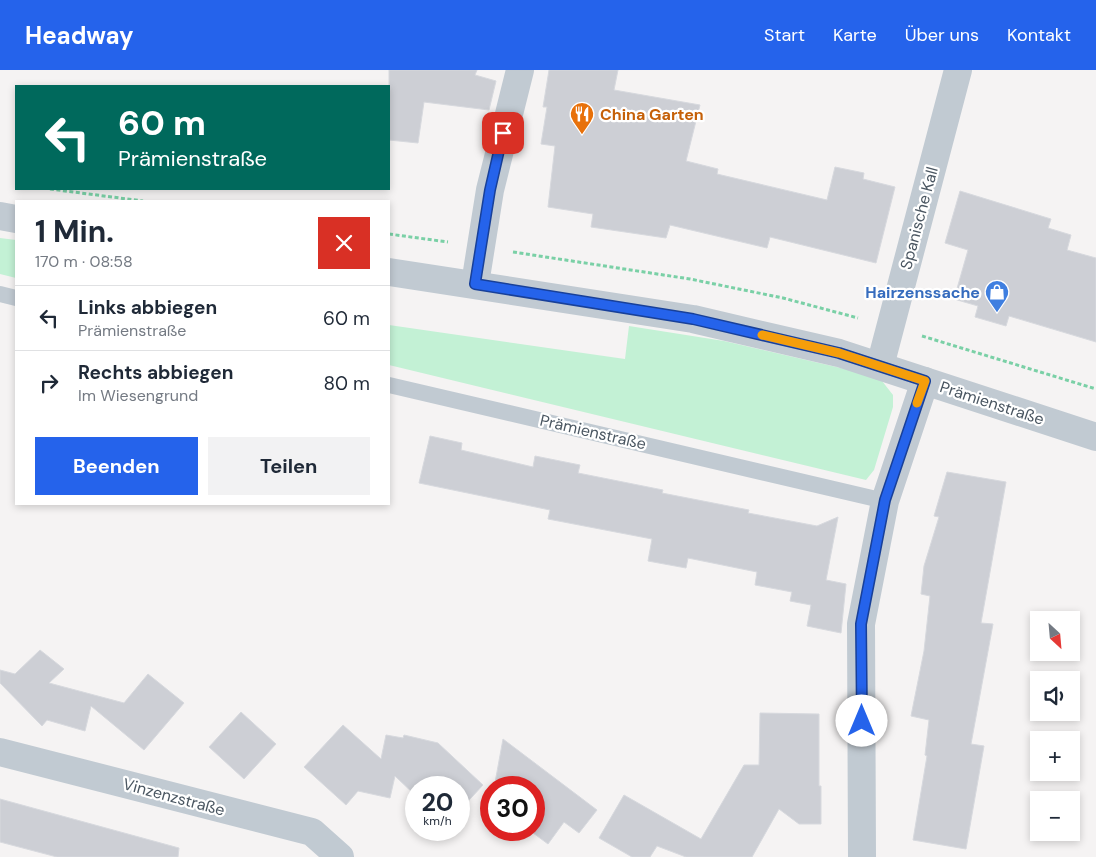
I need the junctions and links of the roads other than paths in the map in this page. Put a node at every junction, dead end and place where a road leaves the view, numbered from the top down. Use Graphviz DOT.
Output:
graph roads {
  1 [pos="520,70"];
  2 [pos="958,70"];
  3 [pos="0,216"];
  4 [pos="15,219"];
  5 [pos="390,272"];
  6 [pos="475,284"];
  7 [pos="0,294"];
  8 [pos="15,298"];
  9 [pos="880,366"];
  10 [pos="925,381"];
  11 [pos="390,385"];
  12 [pos="1096,437"];
  13 [pos="885,500"];
  14 [pos="0,752"];
  15 [pos="340,857"];
  16 [pos="862,857"];
  1 -- 6 [label="street"];
  2 -- 9 [label="street, Spanische Kall"];
  3 -- 4 [label="street"];
  5 -- 6 [label="street, Prämienstraße"];
  6 -- 9 [label="street, Prämienstraße"];
  7 -- 8 [label="lane"];
  9 -- 10 [label="street, Prämienstraße"];
  10 -- 12 [label="street, Prämienstraße"];
  10 -- 13 [label="street"];
  11 -- 13 [label="lane, Prämienstraße"];
  13 -- 16 [label="street"];
  14 -- 15 [label="street, Vinzenzstraße"];
}
